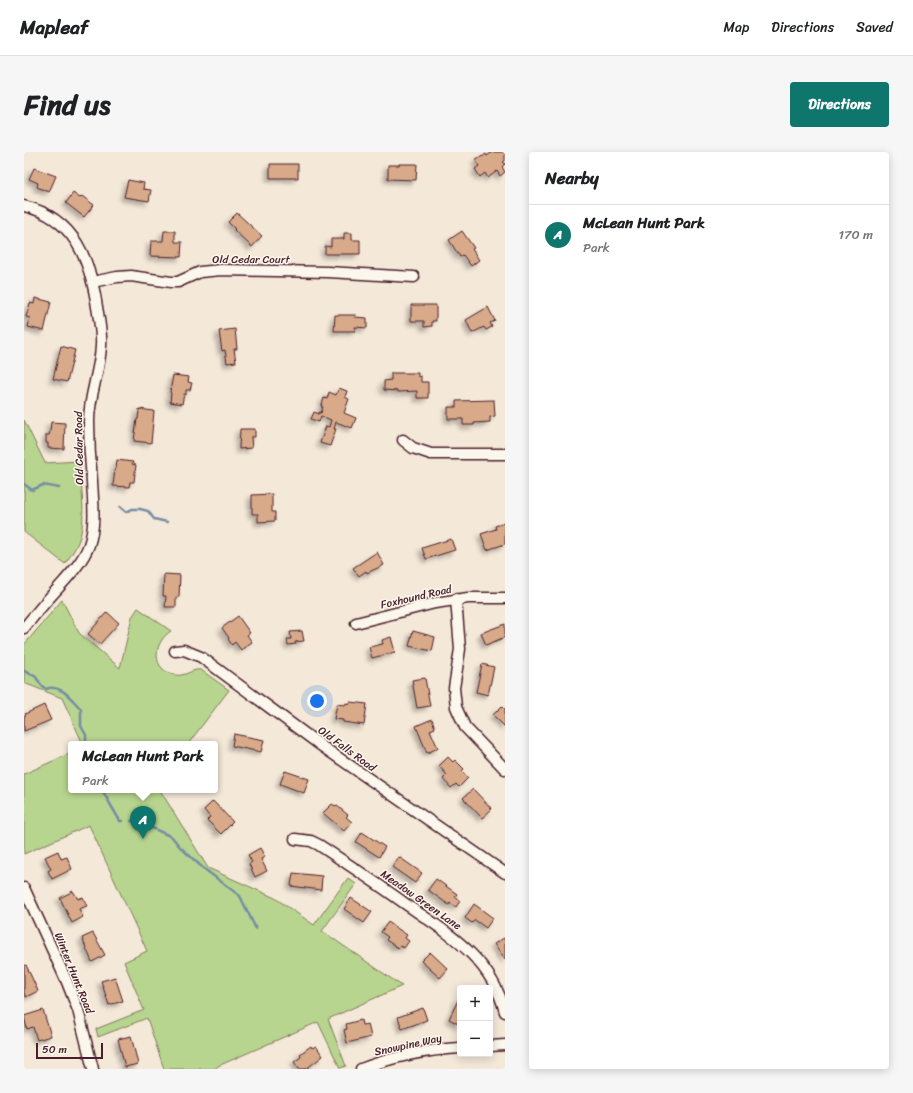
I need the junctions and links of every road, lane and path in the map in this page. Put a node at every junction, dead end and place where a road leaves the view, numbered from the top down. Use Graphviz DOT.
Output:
graph roads {
  1 [pos="24,206"];
  2 [pos="414,277"];
  3 [pos="92,282"];
  4 [pos="403,440"];
  5 [pos="505,454"];
  6 [pos="505,598"];
  7 [pos="456,599"];
  8 [pos="356,623"];
  9 [pos="24,628"];
  10 [pos="175,651"];
  11 [pos="505,769"];
  12 [pos="296,839"];
  13 [pos="505,873"];
  14 [pos="24,888"];
  15 [pos="505,1012"];
  16 [pos="505,1045"];
  17 [pos="493,1046"];
  18 [pos="457,1048"];
  19 [pos="94,1069"];
  20 [pos="361,1069"];
  1 -- 3 [label="street, Old Cedar Road"];
  2 -- 3 [label="street, Old Cedar Court"];
  3 -- 9 [label="street, Old Cedar Road"];
  4 -- 5 [label="street"];
  6 -- 7 [label="street, Foxhound Road"];
  7 -- 8 [label="street, Foxhound Road"];
  7 -- 11 [label="street"];
  10 -- 13 [label="street, Old Falls Road"];
  12 -- 15 [label="street, Meadow Green Lane"];
  14 -- 19 [label="street, Winter Hunt Road"];
  16 -- 17 [label="street"];
  18 -- 20 [label="street, Snowpine Way"];
}
